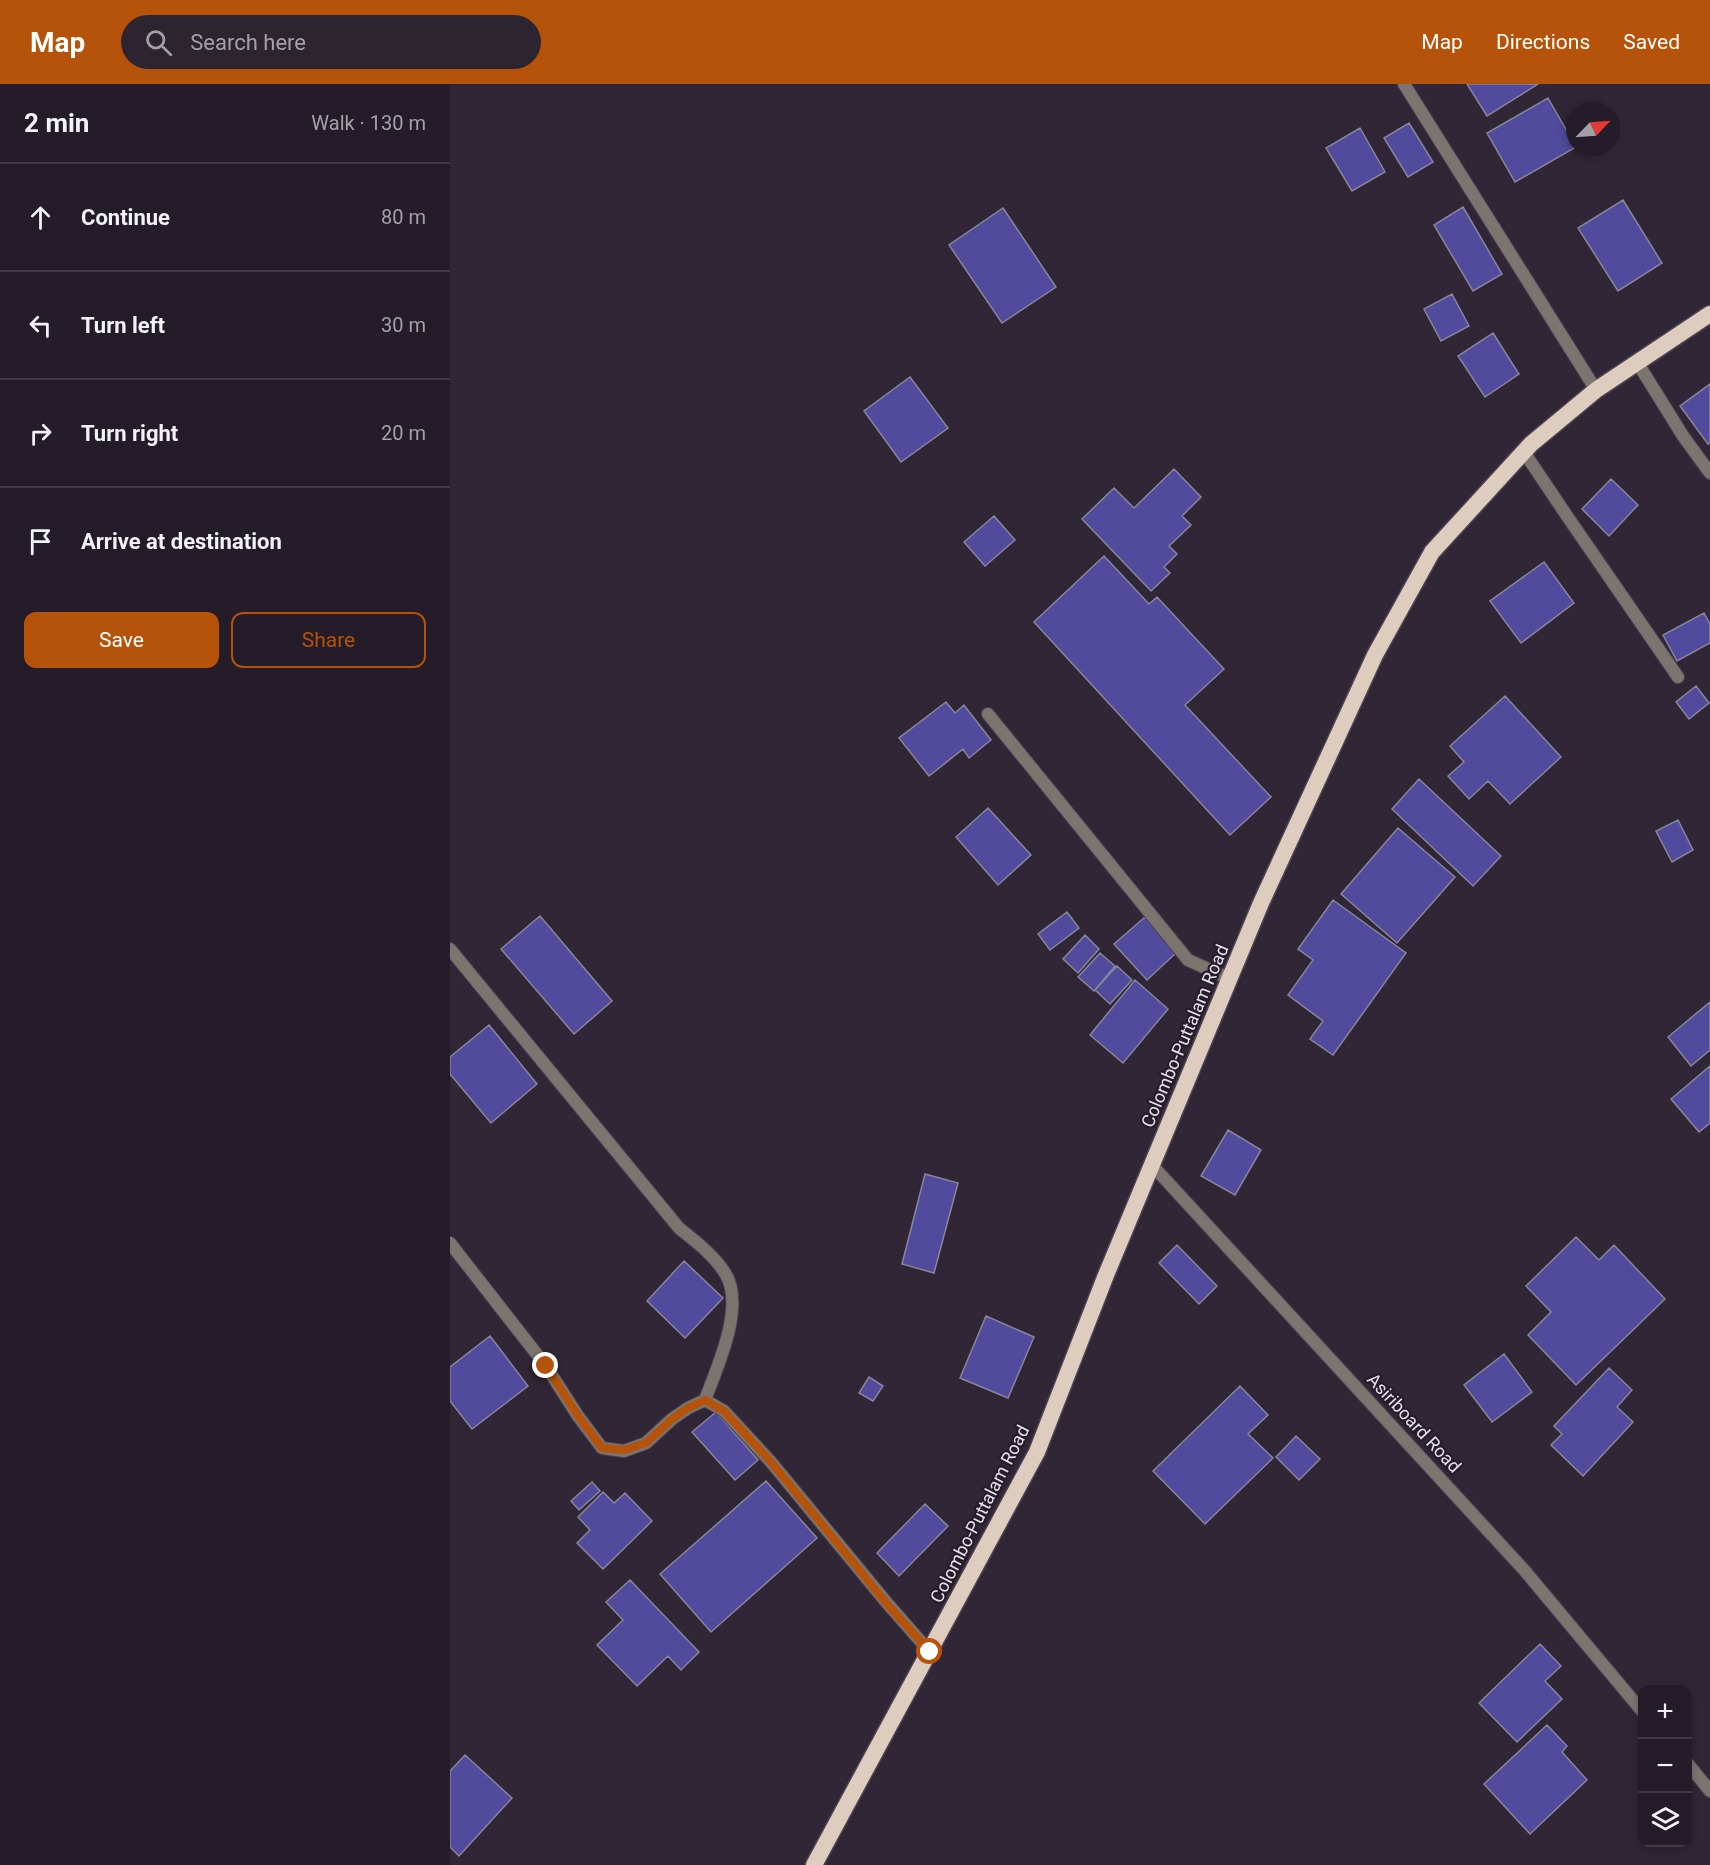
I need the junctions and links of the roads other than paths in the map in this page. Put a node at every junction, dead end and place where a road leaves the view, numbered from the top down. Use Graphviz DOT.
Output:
graph roads {
  1 [pos="1404,84"];
  2 [pos="1710,314"];
  3 [pos="1637,362"];
  4 [pos="1596,390"];
  5 [pos="1524,452"];
  6 [pos="1710,473"];
  7 [pos="1678,677"];
  8 [pos="988,714"];
  9 [pos="450,949"];
  10 [pos="1230,980"];
  11 [pos="1152,1165"];
  12 [pos="450,1243"];
  13 [pos="705,1400"];
  14 [pos="930,1652"];
  15 [pos="1638,1706"];
  16 [pos="1692,1769"];
  17 [pos="1710,1791"];
  18 [pos="814,1865"];
  1 -- 4 [label="street"];
  2 -- 3 [label="highway, Colombo-Puttalam Road"];
  3 -- 4 [label="highway, Colombo-Puttalam Road"];
  3 -- 6 [label="street"];
  4 -- 5 [label="highway, Colombo-Puttalam Road"];
  5 -- 7 [label="street"];
  5 -- 10 [label="highway, Colombo-Puttalam Road"];
  8 -- 10 [label="street"];
  9 -- 13 [label="street"];
  10 -- 11 [label="highway, Colombo-Puttalam Road"];
  11 -- 14 [label="highway, Colombo-Puttalam Road"];
  11 -- 15 [label="street, Asiriboard Road"];
  12 -- 13 [label="street"];
  13 -- 14 [label="street"];
  14 -- 18 [label="highway, Colombo-Puttalam Road"];
  16 -- 17 [label="street"];
}
